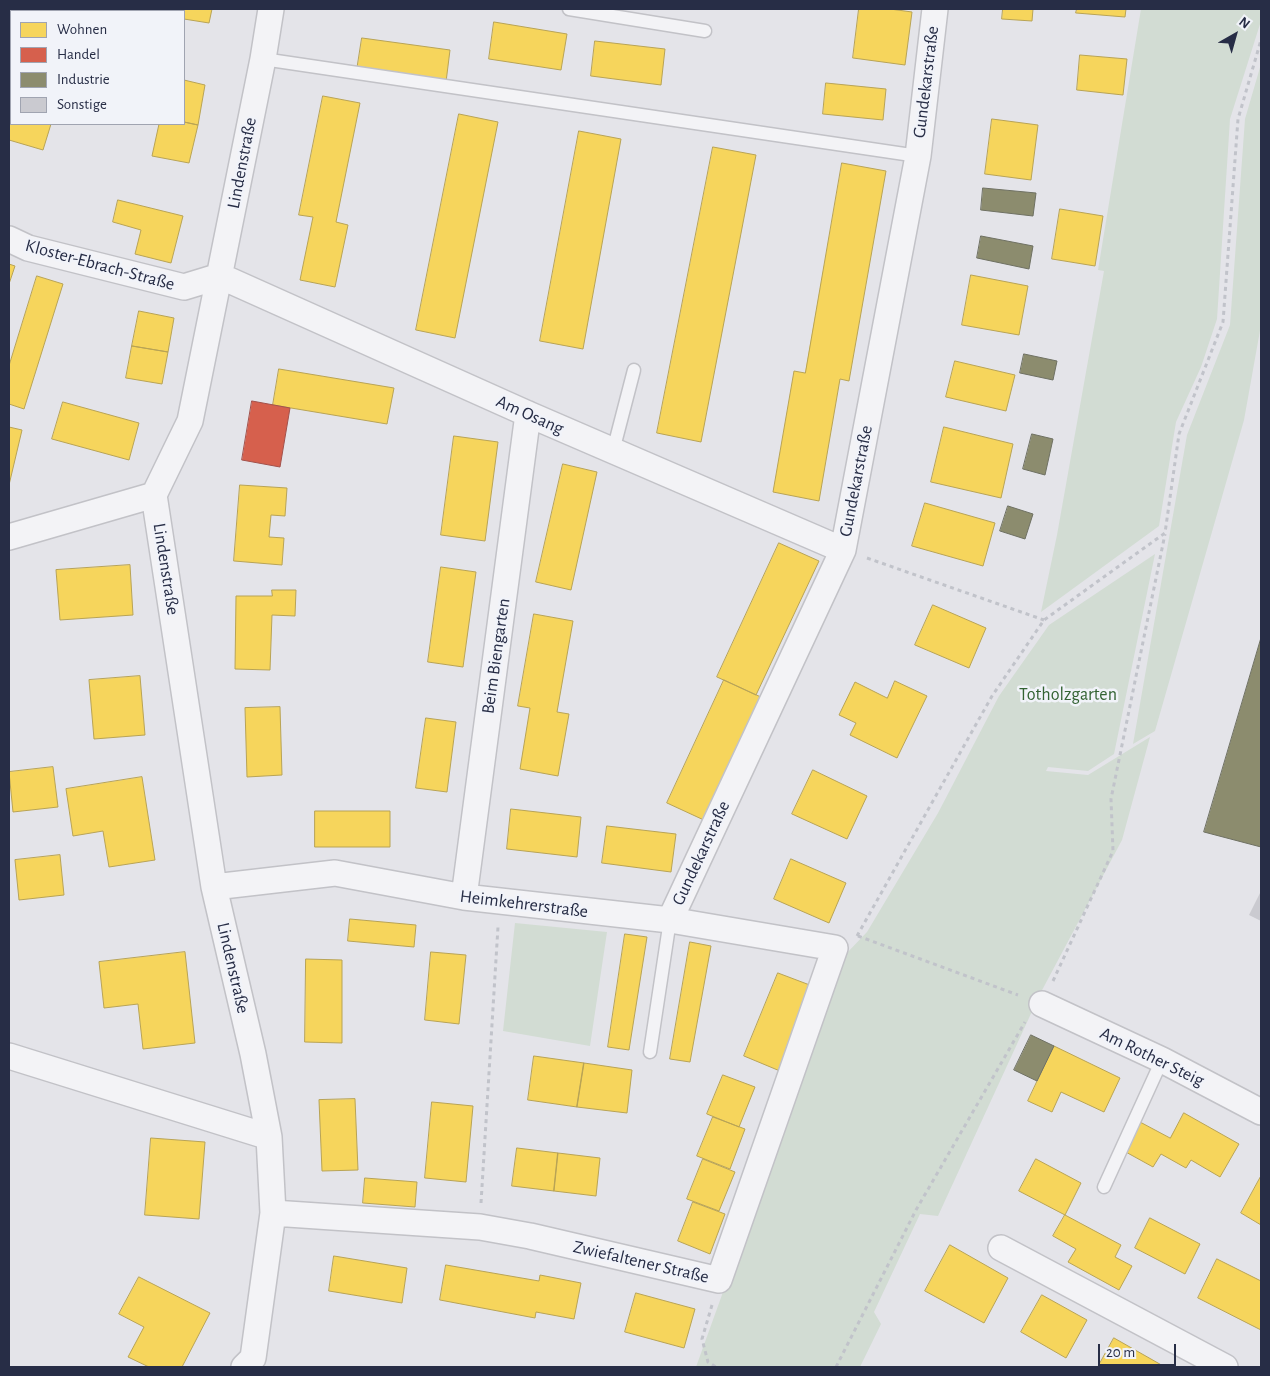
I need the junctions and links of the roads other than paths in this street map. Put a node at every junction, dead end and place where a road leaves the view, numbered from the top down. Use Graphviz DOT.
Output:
graph roads {
  1 [pos="271,9"];
  2 [pos="569,9"];
  3 [pos="935,9"];
  4 [pos="705,31"];
  5 [pos="263,59"];
  6 [pos="918,156"];
  7 [pos="9,239"];
  8 [pos="220,276"];
  9 [pos="634,370"];
  10 [pos="528,414"];
  11 [pos="613,451"];
  12 [pos="154,495"];
  13 [pos="9,537"];
  14 [pos="843,550"];
  15 [pos="214,887"];
  16 [pos="464,897"];
  17 [pos="670,920"];
  18 [pos="835,948"];
  19 [pos="1042,1004"];
  20 [pos="650,1052"];
  21 [pos="9,1056"];
  22 [pos="1162,1060"];
  23 [pos="1261,1112"];
  24 [pos="269,1137"];
  25 [pos="1104,1187"];
  26 [pos="273,1213"];
  27 [pos="1001,1248"];
  28 [pos="251,1364"];
  29 [pos="1225,1367"];
  1 -- 5 [label="street, Lindenstraße"];
  2 -- 4 [label="lane"];
  3 -- 6 [label="street, Gundekarstraße"];
  5 -- 6 [label="lane"];
  5 -- 8 [label="street, Lindenstraße"];
  6 -- 14 [label="street, Gundekarstraße"];
  7 -- 8 [label="street, Kloster-Ebrach-Straße"];
  8 -- 10 [label="street, Am Osang"];
  8 -- 12 [label="street, Lindenstraße"];
  9 -- 11 [label="lane"];
  10 -- 11 [label="street, Am Osang"];
  10 -- 16 [label="street, Beim Biengarten"];
  11 -- 14 [label="street, Am Osang"];
  12 -- 13 [label="street"];
  12 -- 15 [label="street, Lindenstraße"];
  14 -- 17 [label="street, Gundekarstraße"];
  15 -- 16 [label="street, Heimkehrerstraße"];
  15 -- 24 [label="street, Lindenstraße"];
  16 -- 17 [label="street, Heimkehrerstraße"];
  17 -- 18 [label="street, Heimkehrerstraße"];
  17 -- 20 [label="lane"];
  18 -- 26 [label="street, Zwiefaltener Straße"];
  19 -- 22 [label="street, Am Rother Steig"];
  21 -- 24 [label="street"];
  22 -- 23 [label="street, Am Rother Steig"];
  22 -- 25 [label="lane"];
  24 -- 26 [label="street, Lindenstraße"];
  26 -- 28 [label="street, Lindenstraße"];
  27 -- 29 [label="street"];
}
